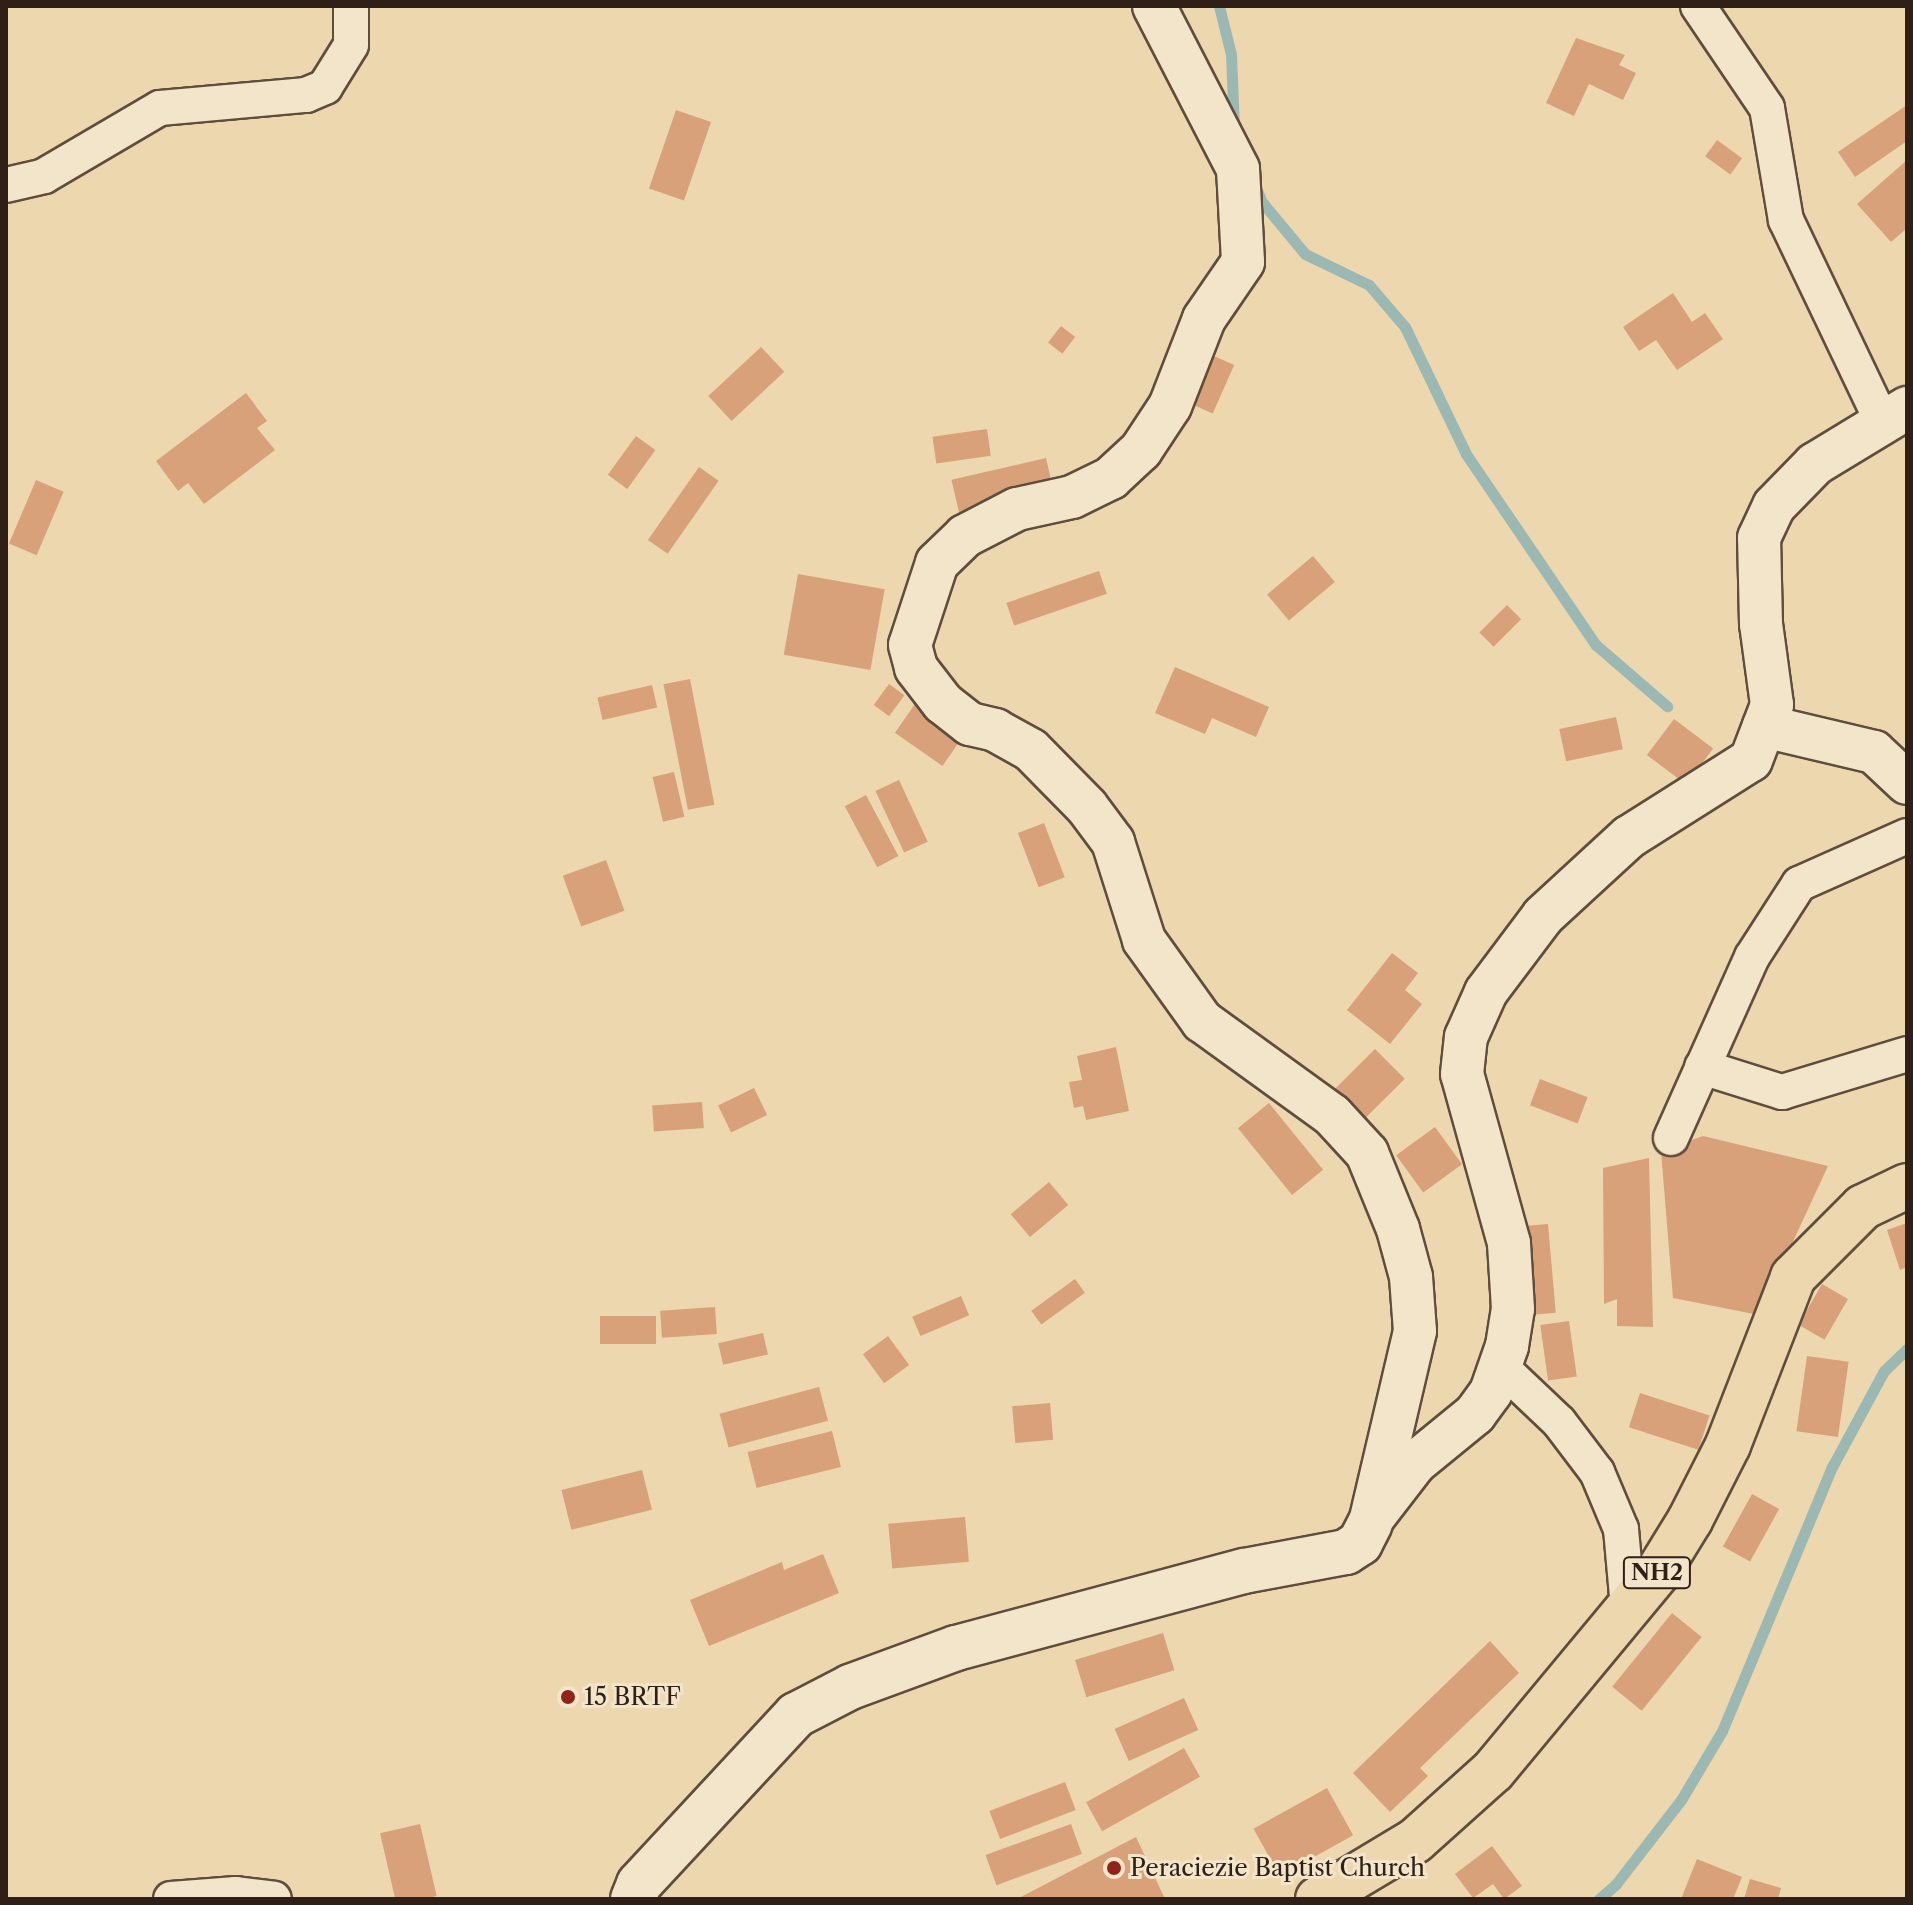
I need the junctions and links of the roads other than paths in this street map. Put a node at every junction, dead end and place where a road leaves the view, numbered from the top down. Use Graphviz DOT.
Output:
graph roads {
  1 [pos="351,6"];
  2 [pos="1154,6"];
  3 [pos="1698,6"];
  4 [pos="6,185"];
  5 [pos="1895,416"];
  6 [pos="1764,726"];
  7 [pos="1907,783"];
  8 [pos="1907,836"];
  9 [pos="1907,1054"];
  10 [pos="1702,1067"];
  11 [pos="1671,1138"];
  12 [pos="1907,1186"];
  13 [pos="1500,1366"];
  14 [pos="1370,1523"];
  15 [pos="1628,1607"];
  16 [pos="171,1899"];
  17 [pos="274,1899"];
  18 [pos="633,1899"];
  19 [pos="1318,1899"];
  1 -- 4 [label="street"];
  2 -- 14 [label="street"];
  3 -- 5 [label="street"];
  5 -- 6 [label="street"];
  6 -- 7 [label="street"];
  6 -- 13 [label="street"];
  8 -- 10 [label="street"];
  9 -- 10 [label="street"];
  10 -- 11 [label="street"];
  12 -- 15 [label="highway, NH2"];
  13 -- 14 [label="street"];
  13 -- 15 [label="street"];
  14 -- 18 [label="main road"];
  15 -- 19 [label="highway, NH2"];
  16 -- 17 [label="street"];
}
